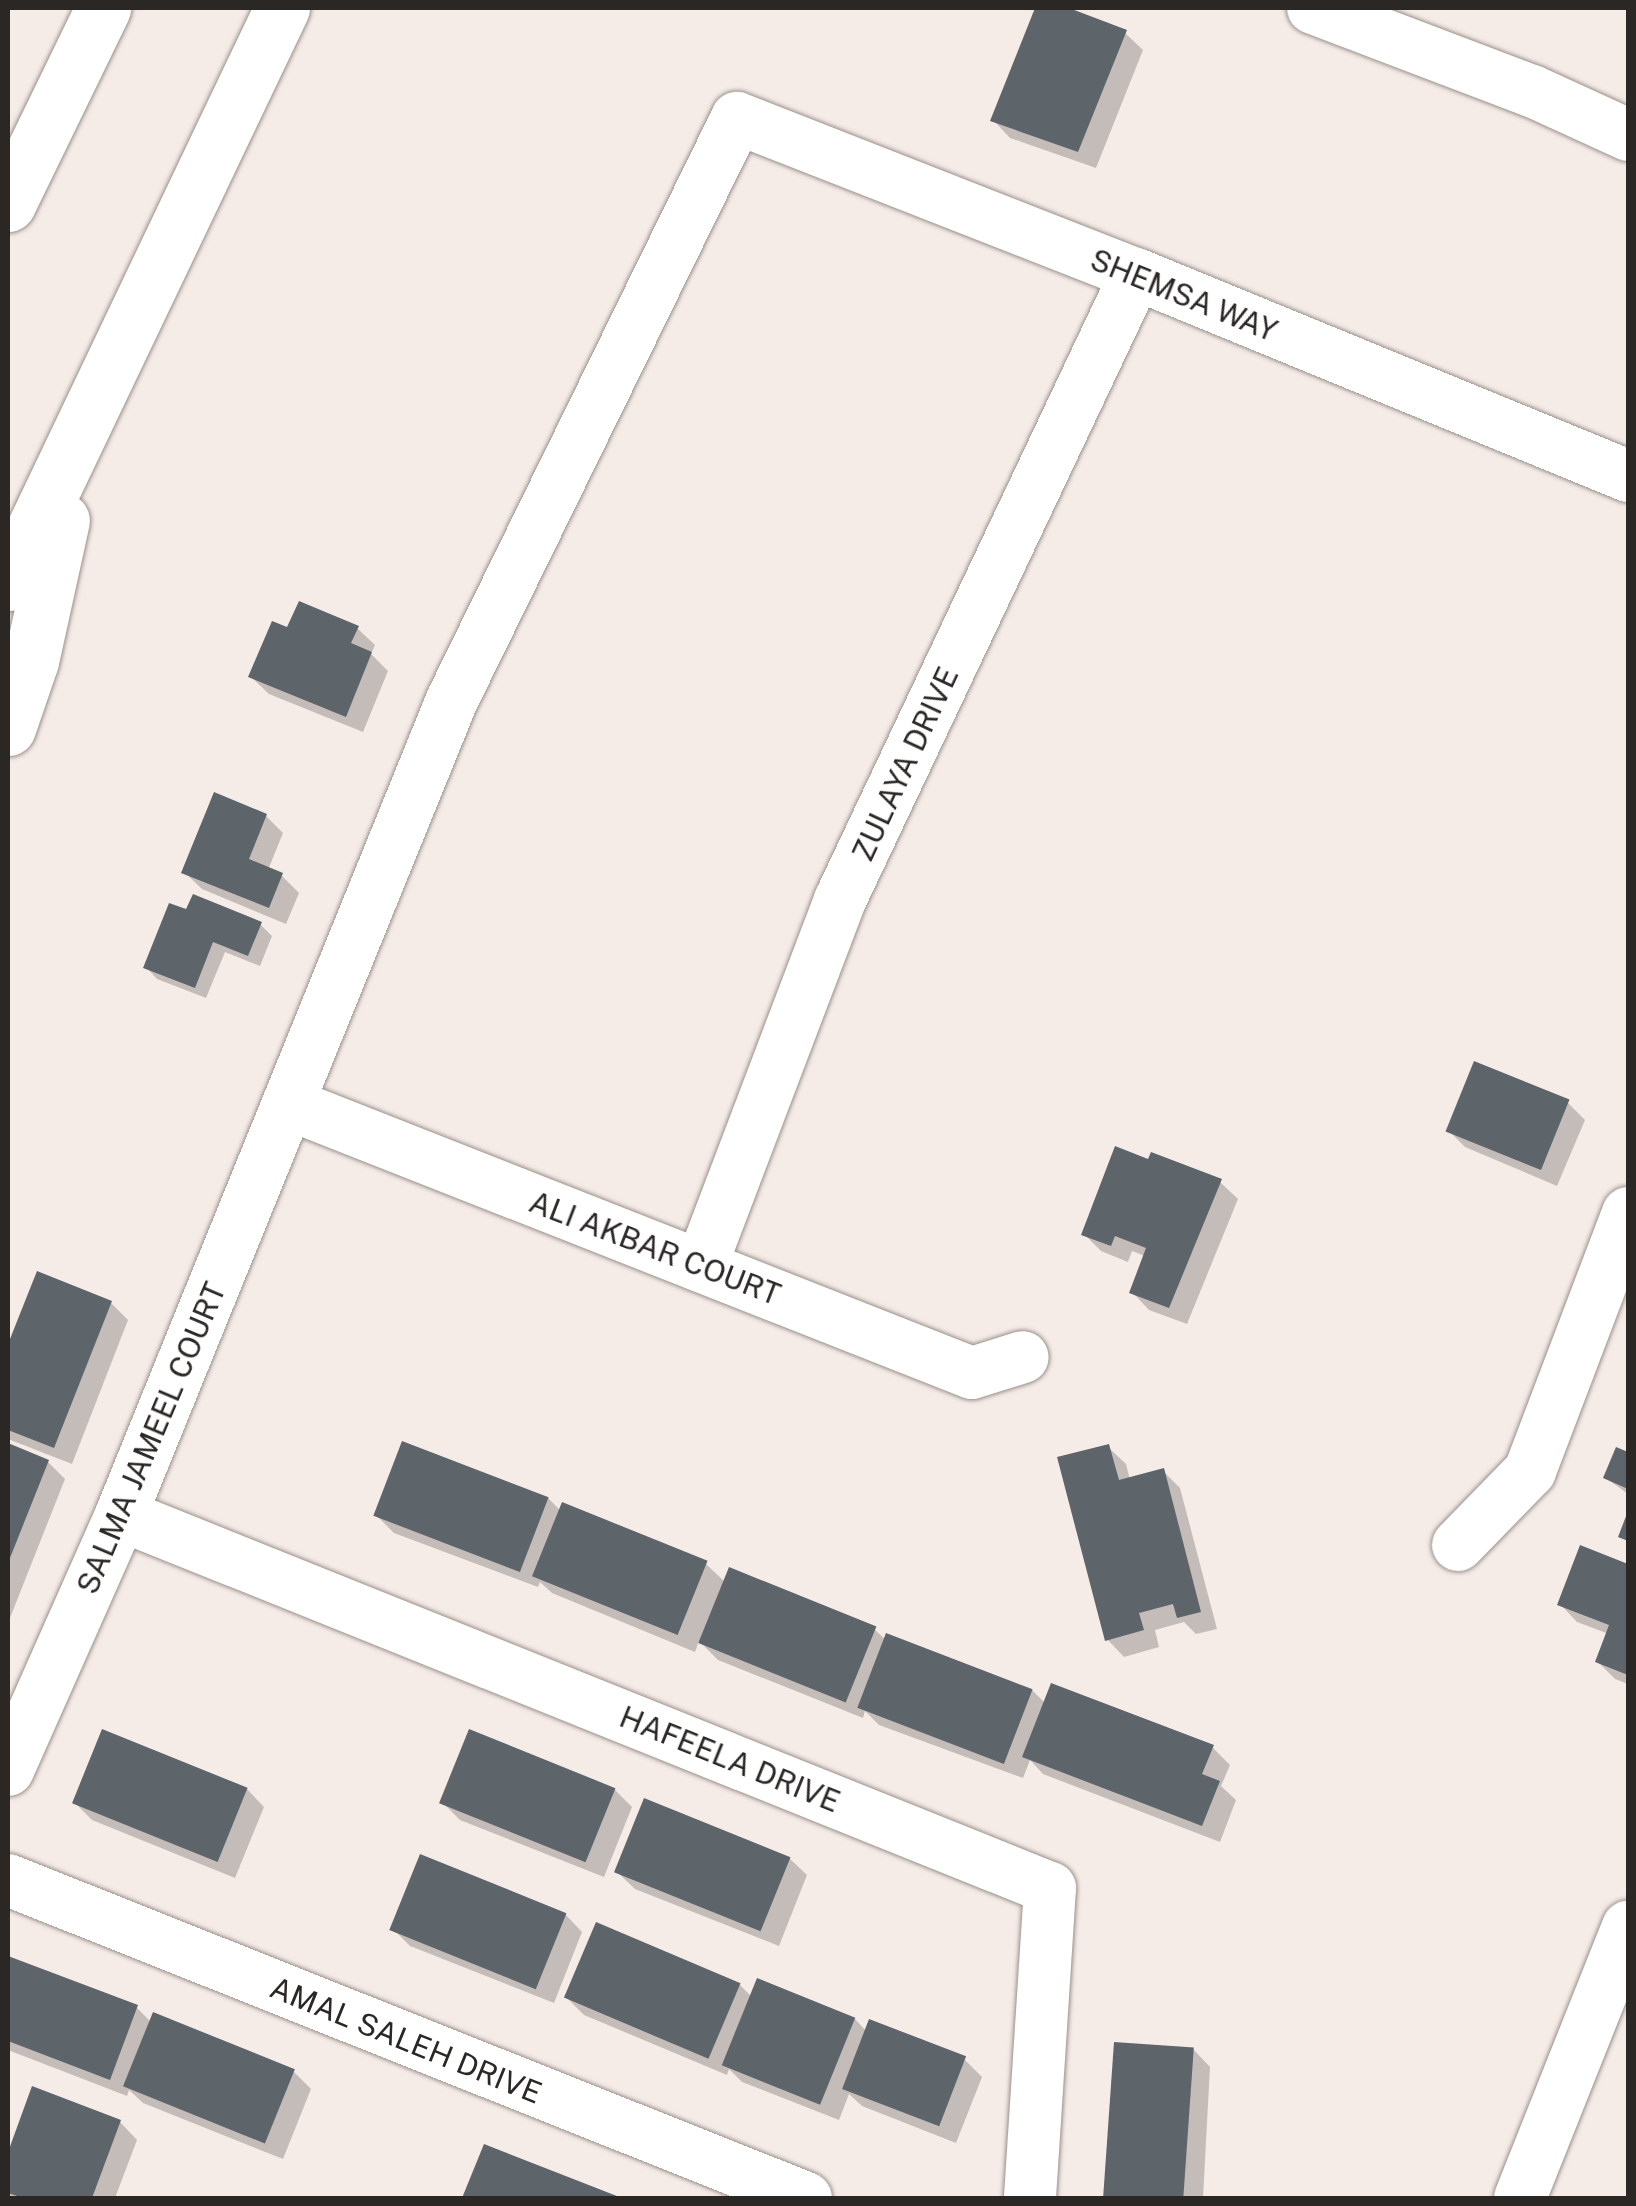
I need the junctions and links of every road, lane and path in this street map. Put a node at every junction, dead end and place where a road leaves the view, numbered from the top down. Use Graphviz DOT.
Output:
graph roads {
  1 [pos="104,8"];
  2 [pos="282,8"];
  3 [pos="1313,8"];
  4 [pos="1429,8"];
  5 [pos="1450,60"];
  6 [pos="738,118"];
  7 [pos="1628,135"];
  8 [pos="8,204"];
  9 [pos="1136,274"];
  10 [pos="89,416"];
  11 [pos="1628,476"];
  12 [pos="8,583"];
  13 [pos="8,728"];
  14 [pos="289,1104"];
  15 [pos="1628,1213"];
  16 [pos="701,1266"];
  17 [pos="1022,1357"];
  18 [pos="121,1515"];
  19 [pos="1458,1545"];
  20 [pos="8,1770"];
  21 [pos="8,1880"];
  22 [pos="1628,1927"];
  23 [pos="806,2198"];
  24 [pos="1030,2198"];
  25 [pos="1520,2198"];
  1 -- 8 [label="highway"];
  2 -- 10 [label="highway"];
  3 -- 5 [label="street"];
  4 -- 5 [label="street"];
  5 -- 7 [label="street"];
  6 -- 9 [label="street, SHEMSA WAY"];
  6 -- 14 [label="street, SALMA JAMEEL COURT"];
  9 -- 11 [label="street, SHEMSA WAY"];
  9 -- 16 [label="street, ZULAYA DRIVE"];
  10 -- 12 [label="highway"];
  10 -- 13 [label="highway"];
  14 -- 16 [label="street, ALI AKBAR COURT"];
  14 -- 18 [label="street, SALMA JAMEEL COURT"];
  15 -- 19 [label="street"];
  16 -- 17 [label="street, ALI AKBAR COURT"];
  18 -- 20 [label="street, SALMA JAMEEL COURT"];
  18 -- 24 [label="street, HAFEELA DRIVE"];
  21 -- 23 [label="street, AMAL SALEH DRIVE"];
  22 -- 25 [label="street"];
}
